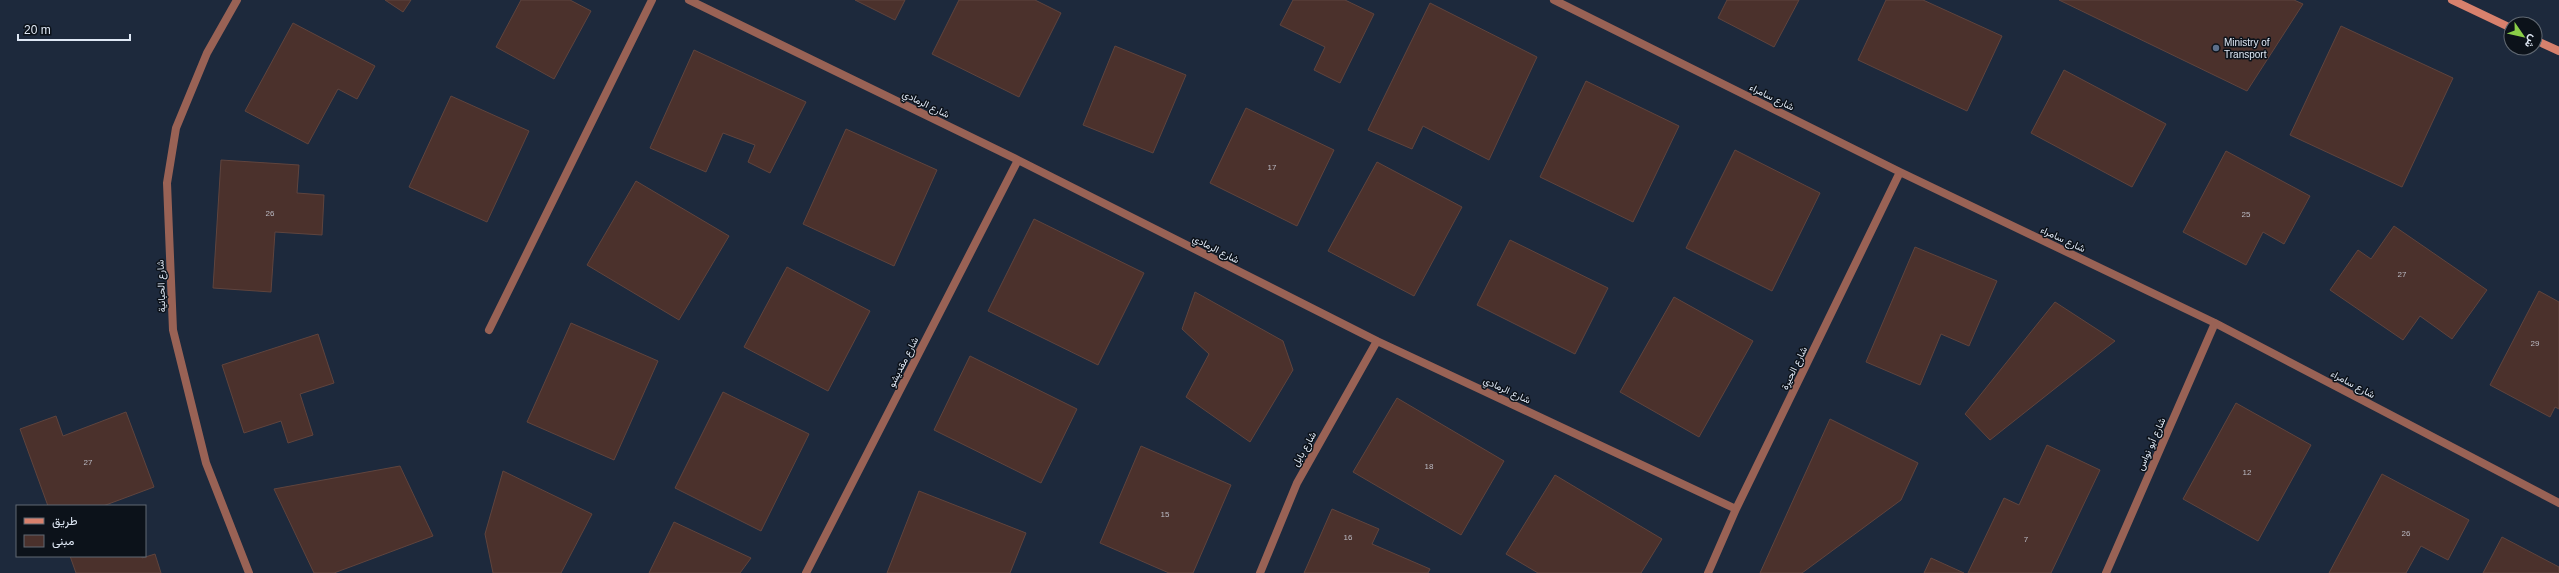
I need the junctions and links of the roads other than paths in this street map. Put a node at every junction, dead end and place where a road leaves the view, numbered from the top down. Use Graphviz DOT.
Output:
graph roads {
  1 [pos="237,0"];
  2 [pos="652,0"];
  3 [pos="689,0"];
  4 [pos="1554,0"];
  5 [pos="2452,0"];
  6 [pos="2503,24"];
  7 [pos="2543,44"];
  8 [pos="2559,51"];
  9 [pos="1018,160"];
  10 [pos="1900,172"];
  11 [pos="2215,323"];
  12 [pos="489,330"];
  13 [pos="1377,341"];
  14 [pos="2559,503"];
  15 [pos="1736,509"];
  16 [pos="248,573"];
  17 [pos="806,573"];
  18 [pos="1260,573"];
  19 [pos="1708,573"];
  20 [pos="2106,573"];
  1 -- 16 [label="street, شارع الحبانية"];
  2 -- 12 [label="street"];
  3 -- 9 [label="street, شارع الرمادي"];
  4 -- 10 [label="street, شارع سامراء"];
  5 -- 6 [label="street"];
  7 -- 8 [label="street"];
  9 -- 13 [label="street, شارع الرمادي"];
  9 -- 17 [label="street, شارع مقديشو"];
  10 -- 11 [label="street, شارع سامراء"];
  10 -- 15 [label="street, شارع الحيرة"];
  11 -- 14 [label="street, شارع سامراء"];
  11 -- 20 [label="street, شارع أبو نواس"];
  13 -- 15 [label="street, شارع الرمادي"];
  13 -- 18 [label="street, شارع بابل"];
  15 -- 19 [label="street, شارع الحيرة"];
}
